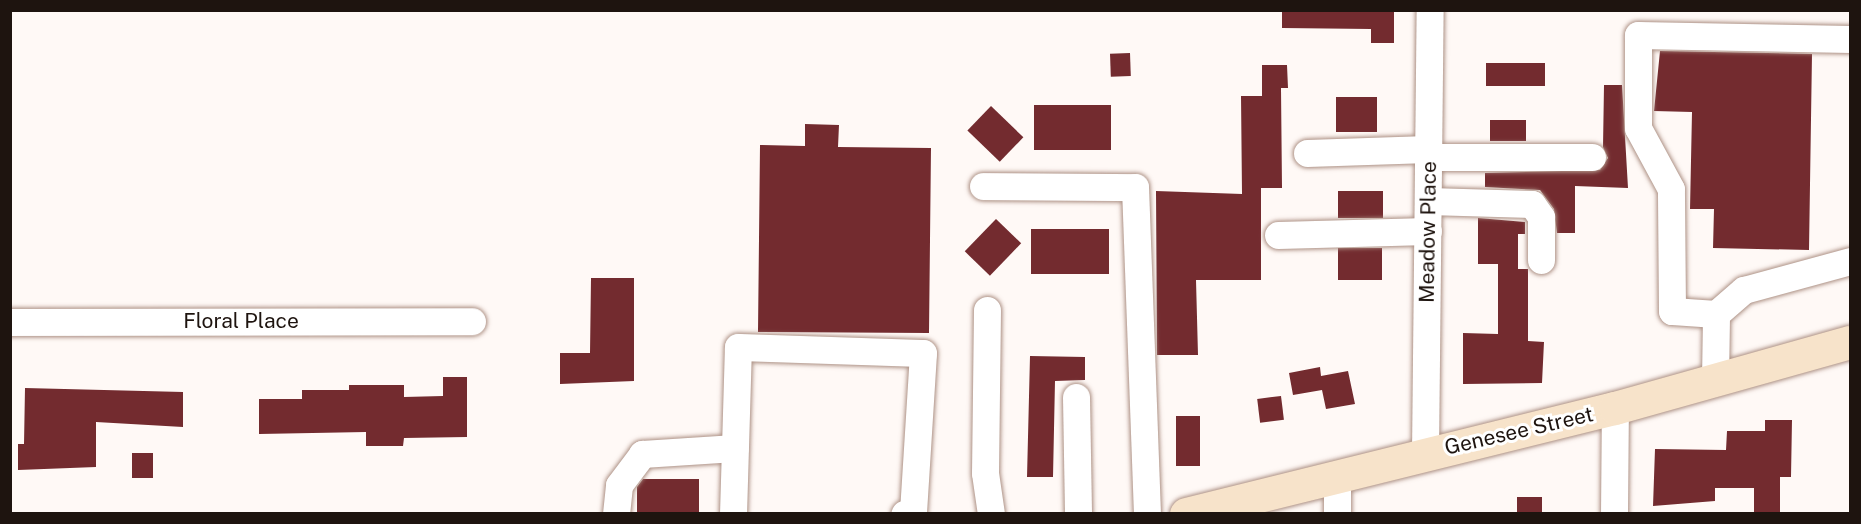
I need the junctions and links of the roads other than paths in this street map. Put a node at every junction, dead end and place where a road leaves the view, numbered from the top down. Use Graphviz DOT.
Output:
graph roads {
  1 [pos="1430,10"];
  2 [pos="1851,39"];
  3 [pos="1307,153"];
  4 [pos="1428,153"];
  5 [pos="1592,157"];
  6 [pos="983,186"];
  7 [pos="1428,201"];
  8 [pos="1428,231"];
  9 [pos="1278,235"];
  10 [pos="1541,260"];
  11 [pos="1851,261"];
  12 [pos="987,310"];
  13 [pos="1716,314"];
  14 [pos="472,321"];
  15 [pos="10,322"];
  16 [pos="1851,342"];
  17 [pos="1715,380"];
  18 [pos="1076,397"];
  19 [pos="1615,408"];
  20 [pos="735,448"];
  21 [pos="1425,453"];
  22 [pos="1338,475"];
  23 [pos="616,513"];
  24 [pos="733,513"];
  25 [pos="904,513"];
  26 [pos="991,513"];
  27 [pos="1078,513"];
  28 [pos="1147,513"];
  29 [pos="1186,513"];
  30 [pos="1337,513"];
  31 [pos="1614,513"];
  1 -- 4 [label="street, Meadow Place"];
  2 -- 13 [label="street"];
  3 -- 4 [label="street"];
  4 -- 5 [label="street"];
  4 -- 7 [label="street, Meadow Place"];
  6 -- 28 [label="street"];
  7 -- 8 [label="street, Meadow Place"];
  7 -- 10 [label="street"];
  8 -- 9 [label="street"];
  8 -- 21 [label="street, Meadow Place"];
  11 -- 13 [label="street"];
  12 -- 26 [label="street"];
  13 -- 17 [label="street"];
  14 -- 15 [label="street, Floral Place"];
  16 -- 17 [label="main road, Genesee Street"];
  17 -- 19 [label="main road, Genesee Street"];
  18 -- 27 [label="street"];
  19 -- 21 [label="main road, Genesee Street"];
  19 -- 31 [label="street"];
  20 -- 23 [label="street"];
  20 -- 24 [label="street"];
  20 -- 25 [label="street"];
  21 -- 22 [label="main road, Genesee Street"];
  22 -- 29 [label="main road, Genesee Street"];
  22 -- 30 [label="street"];
}
